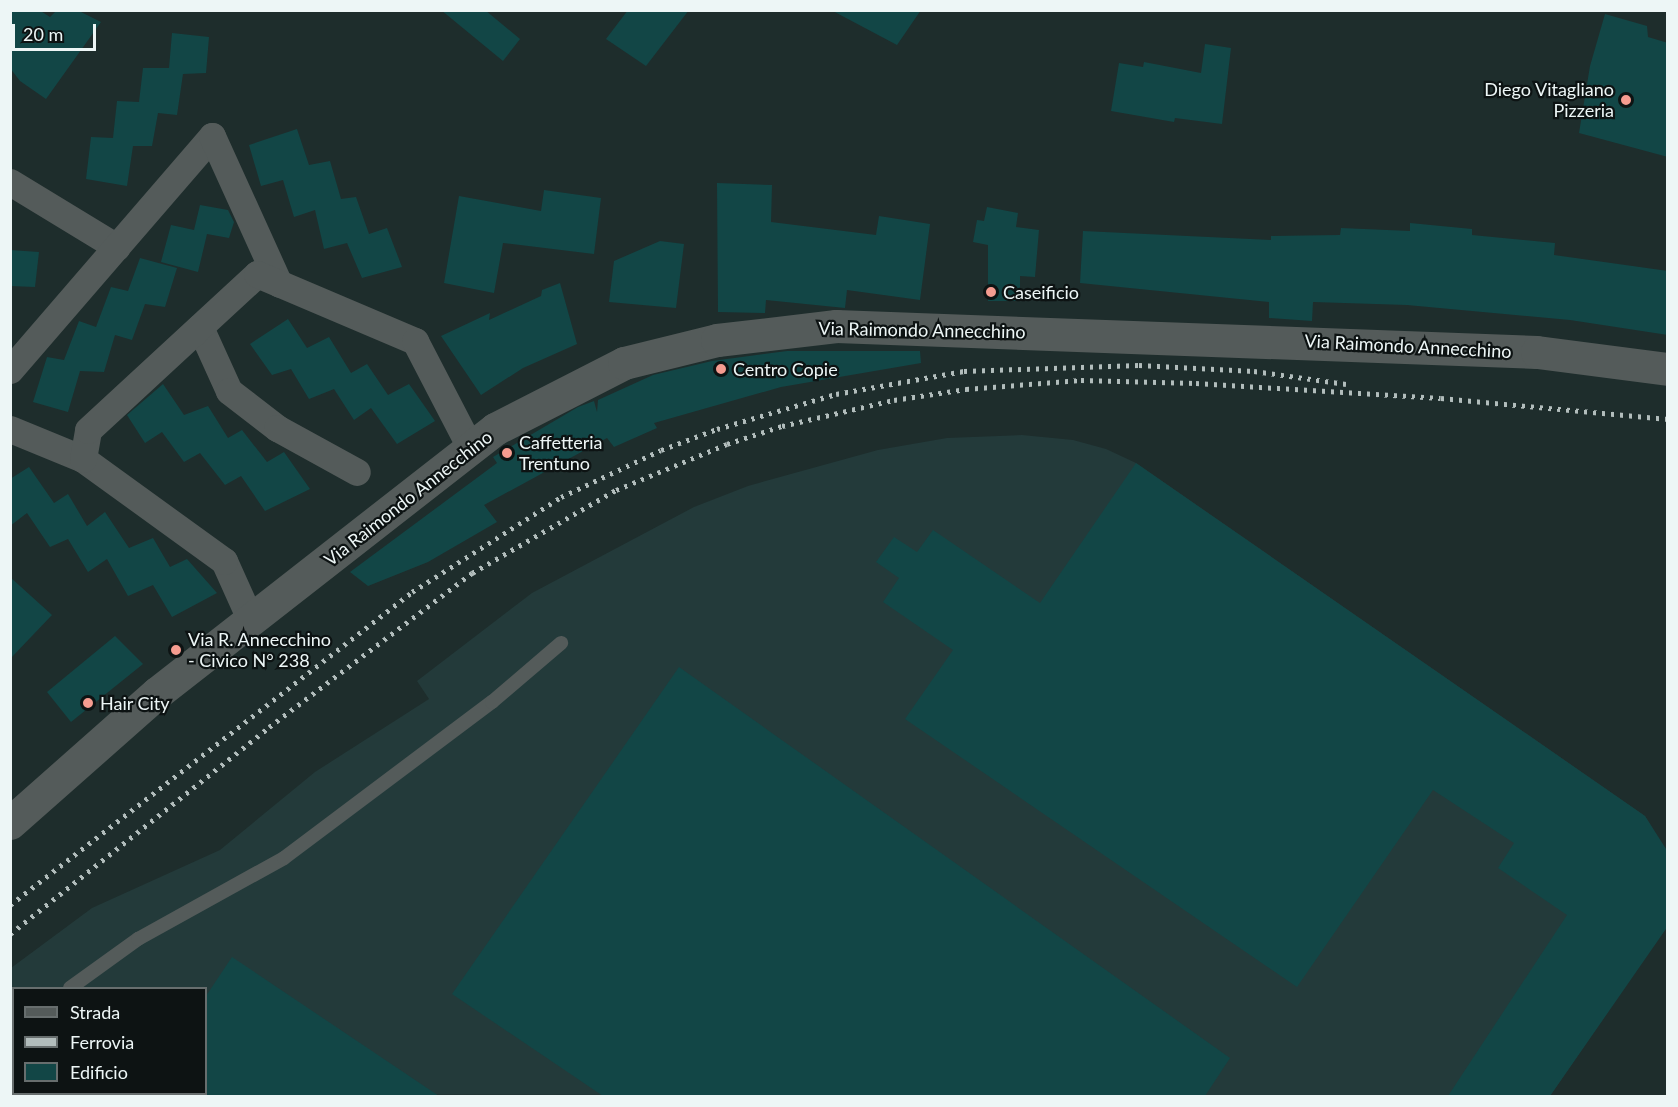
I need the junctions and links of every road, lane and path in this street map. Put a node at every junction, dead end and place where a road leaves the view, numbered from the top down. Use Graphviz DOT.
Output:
graph roads {
  1 [pos="10,182"];
  2 [pos="117,247"];
  3 [pos="279,284"];
  4 [pos="200,327"];
  5 [pos="1668,369"];
  6 [pos="10,370"];
  7 [pos="10,429"];
  8 [pos="471,449"];
  9 [pos="83,459"];
  10 [pos="357,472"];
  11 [pos="252,621"];
  12 [pos="561,643"];
  13 [pos="10,823"];
  14 [pos="71,987"];
  1 -- 2 [label="street"];
  2 -- 3 [label="street"];
  2 -- 6 [label="street"];
  3 -- 4 [label="street"];
  3 -- 8 [label="street"];
  4 -- 9 [label="street"];
  4 -- 10 [label="street"];
  5 -- 8 [label="street, Via Raimondo Annecchino"];
  7 -- 9 [label="street"];
  8 -- 11 [label="street, Via Raimondo Annecchino"];
  9 -- 11 [label="street"];
  11 -- 13 [label="street, Via Raimondo Annecchino"];
  12 -- 14 [label="lane"];
}
